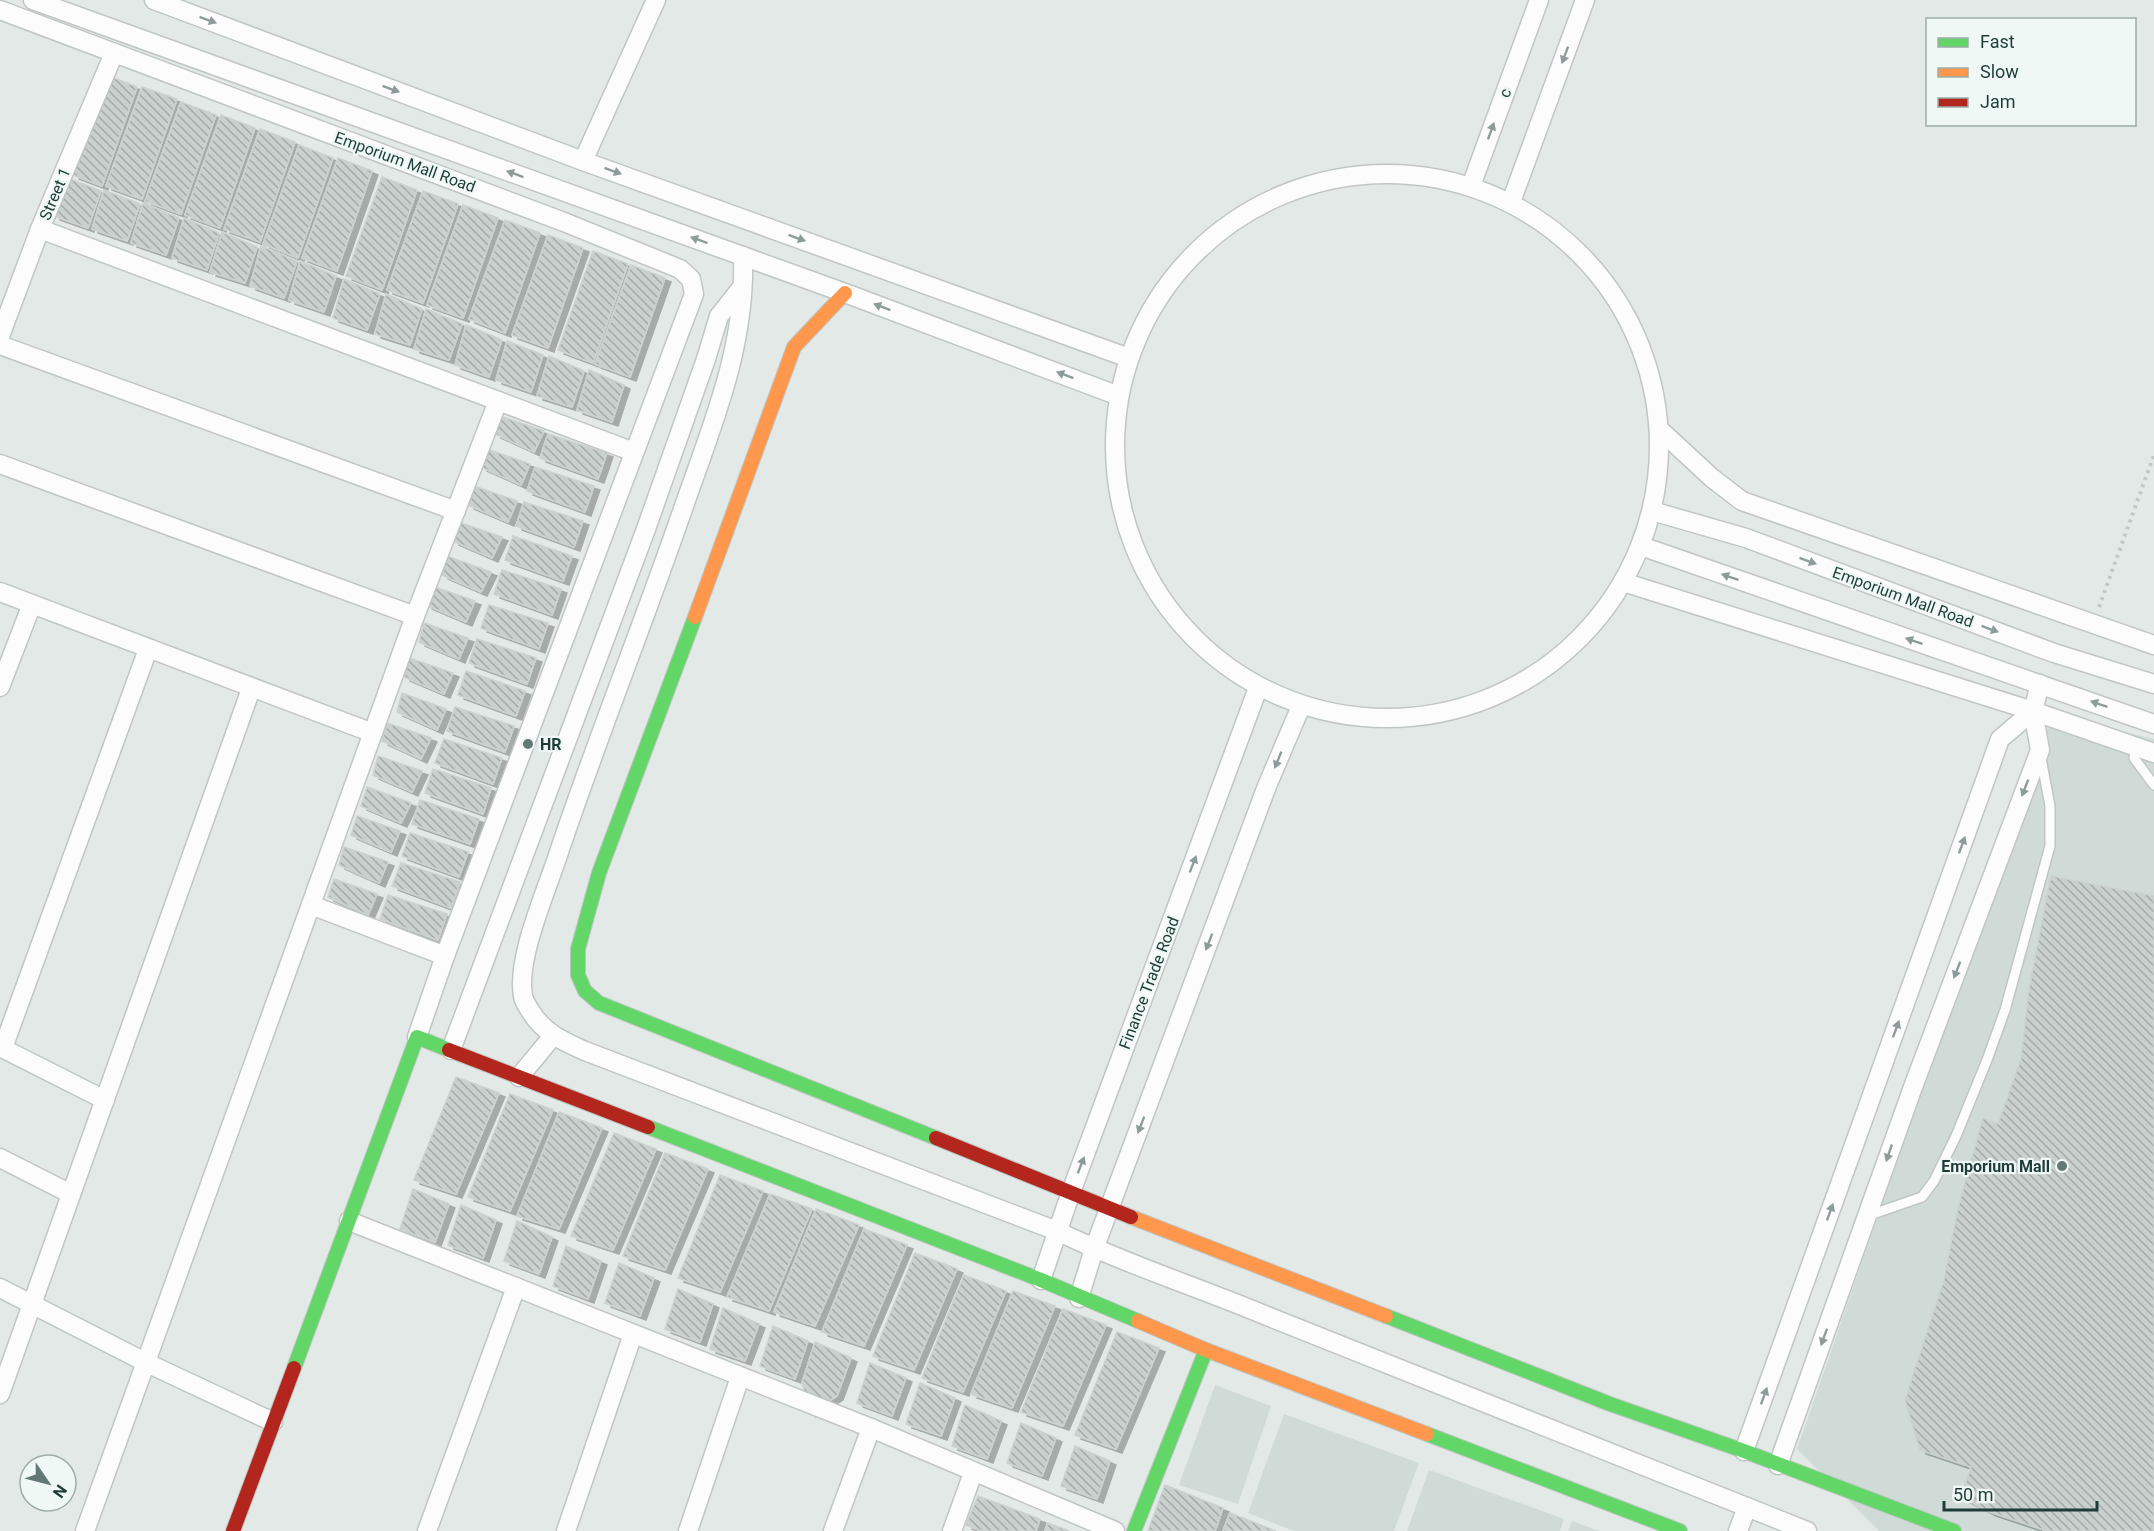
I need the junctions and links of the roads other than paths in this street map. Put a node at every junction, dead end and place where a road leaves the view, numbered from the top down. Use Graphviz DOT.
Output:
graph roads {
  1 [pos="33,0"];
  2 [pos="154,0"];
  3 [pos="656,0"];
  4 [pos="1539,0"];
  5 [pos="1585,0"];
  6 [pos="0,10"];
  7 [pos="114,53"];
  8 [pos="583,161"];
  9 [pos="1471,186"];
  10 [pos="1511,202"];
  11 [pos="40,229"];
  12 [pos="742,256"];
  13 [pos="744,285"];
  14 [pos="845,293"];
  15 [pos="0,336"];
  16 [pos="0,345"];
  17 [pos="1130,358"];
  18 [pos="1119,396"];
  19 [pos="498,401"];
  20 [pos="1660,430"];
  21 [pos="634,452"];
  22 [pos="0,464"];
  23 [pos="456,511"];
  24 [pos="1652,511"];
  25 [pos="1641,546"];
  26 [pos="1623,582"];
  27 [pos="0,592"];
  28 [pos="32,604"];
  29 [pos="415,616"];
  30 [pos="2154,645"];
  31 [pos="148,649"];
  32 [pos="2040,684"];
  33 [pos="2154,684"];
  34 [pos="0,687"];
  35 [pos="251,688"];
  36 [pos="1258,688"];
  37 [pos="1301,706"];
  38 [pos="2033,711"];
  39 [pos="2154,724"];
  40 [pos="373,733"];
  41 [pos="2040,750"];
  42 [pos="2146,750"];
  43 [pos="2154,785"];
  44 [pos="311,905"];
  45 [pos="445,956"];
  46 [pos="553,1036"];
  47 [pos="417,1037"];
  48 [pos="1,1047"];
  49 [pos="451,1050"];
  50 [pos="519,1077"];
  51 [pos="105,1100"];
  52 [pos="0,1158"];
  53 [pos="1071,1192"];
  54 [pos="71,1194"];
  55 [pos="1109,1208"];
  56 [pos="1867,1216"];
  57 [pos="349,1221"];
  58 [pos="1057,1231"];
  59 [pos="1094,1249"];
  60 [pos="1041,1280"];
  61 [pos="516,1287"];
  62 [pos="0,1288"];
  63 [pos="1079,1298"];
  64 [pos="33,1305"];
  65 [pos="633,1334"];
  66 [pos="1206,1350"];
  67 [pos="147,1363"];
  68 [pos="740,1377"];
  69 [pos="0,1394"];
  70 [pos="273,1422"];
  71 [pos="871,1428"];
  72 [pos="1744,1451"];
  73 [pos="1778,1465"];
  74 [pos="973,1473"];
  75 [pos="1747,1507"];
  76 [pos="85,1531"];
  77 [pos="233,1531"];
  78 [pos="427,1531"];
  79 [pos="566,1531"];
  80 [pos="688,1531"];
  81 [pos="833,1531"];
  82 [pos="952,1531"];
  83 [pos="1115,1531"];
  84 [pos="1134,1531"];
  85 [pos="1680,1531"];
  86 [pos="1738,1531"];
  87 [pos="1807,1531"];
  88 [pos="1954,1531"];
  12 -- 1 [label="street, one-way"];
  2 -- 8 [label="street, one-way"];
  3 -- 8 [label="street"];
  9 -- 4 [label="street, c, one-way"];
  5 -- 10 [label="street, one-way"];
  6 -- 7 [label="street, Emporium Mall Road"];
  7 -- 11 [label="street, Street 1"];
  7 -- 21 [label="street, Emporium Mall Road"];
  8 -- 17 [label="street, one-way"];
  9 -- 10 [label="street"];
  9 -- 17 [label="street"];
  10 -- 20 [label="street"];
  11 -- 15 [label="street, Street 1"];
  11 -- 19 [label="street"];
  12 -- 13 [label="street"];
  12 -- 14 [label="street"];
  13 -- 46 [label="street"];
  13 -- 49 [label="street"];
  18 -- 14 [label="street, one-way"];
  14 -- 53 [label="street"];
  16 -- 23 [label="street"];
  17 -- 18 [label="street"];
  18 -- 36 [label="street"];
  19 -- 21 [label="street"];
  19 -- 23 [label="street"];
  20 -- 24 [label="street"];
  20 -- 30 [label="street"];
  21 -- 45 [label="street"];
  22 -- 29 [label="street"];
  23 -- 29 [label="street"];
  24 -- 25 [label="street"];
  24 -- 33 [label="street, Emporium Mall Road, one-way"];
  25 -- 26 [label="street"];
  32 -- 25 [label="street, one-way"];
  26 -- 37 [label="street"];
  26 -- 38 [label="street"];
  27 -- 28 [label="street"];
  28 -- 31 [label="street"];
  28 -- 34 [label="street"];
  29 -- 40 [label="street"];
  31 -- 35 [label="street"];
  31 -- 48 [label="street"];
  32 -- 38 [label="street"];
  39 -- 32 [label="street, one-way"];
  35 -- 40 [label="street"];
  35 -- 51 [label="street"];
  36 -- 37 [label="street"];
  53 -- 36 [label="street, Finance Trade Road, one-way"];
  37 -- 55 [label="street, one-way"];
  38 -- 41 [label="street"];
  38 -- 42 [label="street"];
  72 -- 38 [label="street, one-way"];
  40 -- 44 [label="street"];
  41 -- 56 [label="street, one-way"];
  41 -- 56 [label="lane"];
  42 -- 43 [label="lane"];
  44 -- 45 [label="street"];
  44 -- 67 [label="street"];
  45 -- 47 [label="street"];
  46 -- 50 [label="street"];
  46 -- 58 [label="street"];
  47 -- 49 [label="street"];
  47 -- 57 [label="street"];
  48 -- 51 [label="street"];
  49 -- 50 [label="street"];
  50 -- 60 [label="street"];
  51 -- 54 [label="street"];
  52 -- 54 [label="street"];
  53 -- 55 [label="street"];
  53 -- 58 [label="street, Finance Trade Road"];
  54 -- 64 [label="street"];
  55 -- 59 [label="street"];
  55 -- 72 [label="street"];
  56 -- 73 [label="street, one-way"];
  57 -- 61 [label="street"];
  57 -- 70 [label="street"];
  58 -- 59 [label="street"];
  58 -- 60 [label="street, Finance Trade Road"];
  59 -- 63 [label="street"];
  59 -- 75 [label="street"];
  60 -- 63 [label="street"];
  61 -- 65 [label="street"];
  61 -- 78 [label="street"];
  62 -- 64 [label="street"];
  63 -- 66 [label="street"];
  64 -- 67 [label="street"];
  64 -- 69 [label="street"];
  65 -- 68 [label="street"];
  65 -- 79 [label="street"];
  66 -- 84 [label="street"];
  66 -- 85 [label="street"];
  67 -- 70 [label="street"];
  67 -- 76 [label="street"];
  68 -- 71 [label="street"];
  68 -- 80 [label="street"];
  70 -- 77 [label="street"];
  71 -- 74 [label="street"];
  71 -- 81 [label="street"];
  72 -- 73 [label="street"];
  73 -- 88 [label="street"];
  74 -- 82 [label="street"];
  74 -- 83 [label="street"];
  75 -- 86 [label="street"];
  75 -- 87 [label="street"];
}
